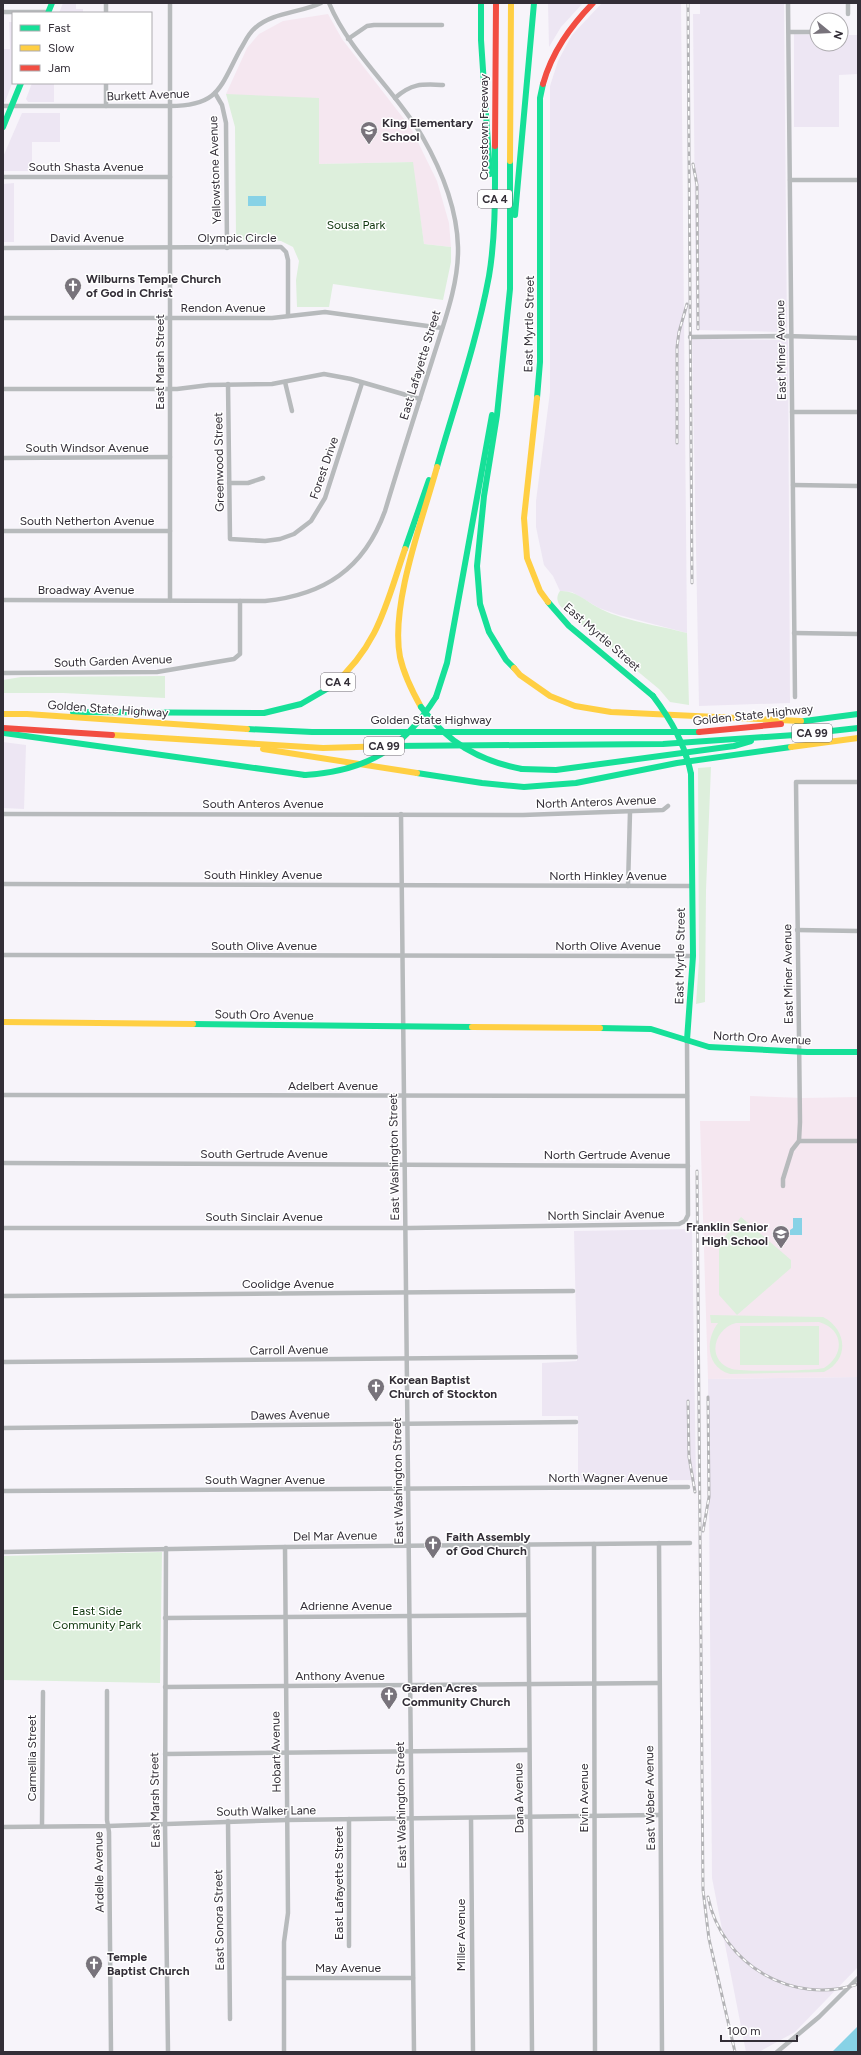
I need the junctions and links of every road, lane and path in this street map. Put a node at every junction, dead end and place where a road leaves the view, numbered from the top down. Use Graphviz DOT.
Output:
graph roads {
  1 [pos="52,3"];
  2 [pos="170,3"];
  3 [pos="321,3"];
  4 [pos="329,3"];
  5 [pos="481,3"];
  6 [pos="496,3"];
  7 [pos="511,3"];
  8 [pos="534,3"];
  9 [pos="593,3"];
  10 [pos="788,3"];
  11 [pos="3,12"];
  12 [pos="49,12"];
  13 [pos="442,25"];
  14 [pos="789,32"];
  15 [pos="809,32"];
  16 [pos="348,39"];
  17 [pos="21,84"];
  18 [pos="106,84"];
  19 [pos="443,85"];
  20 [pos="215,93"];
  21 [pos="395,98"];
  22 [pos="3,106"];
  23 [pos="11,106"];
  24 [pos="106,106"];
  25 [pos="170,106"];
  26 [pos="3,127"];
  27 [pos="3,177"];
  28 [pos="170,177"];
  29 [pos="790,180"];
  30 [pos="858,180"];
  31 [pos="494,232"];
  32 [pos="3,248"];
  33 [pos="170,248"];
  34 [pos="227,248"];
  35 [pos="510,275"];
  36 [pos="288,316"];
  37 [pos="3,318"];
  38 [pos="170,319"];
  39 [pos="442,328"];
  40 [pos="792,336"];
  41 [pos="690,337"];
  42 [pos="858,338"];
  43 [pos="502,367"];
  44 [pos="285,382"];
  45 [pos="362,383"];
  46 [pos="228,384"];
  47 [pos="3,389"];
  48 [pos="170,389"];
  49 [pos="459,390"];
  50 [pos="420,399"];
  51 [pos="292,411"];
  52 [pos="792,412"];
  53 [pos="858,412"];
  54 [pos="3,458"];
  55 [pos="170,458"];
  56 [pos="263,478"];
  57 [pos="229,483"];
  58 [pos="793,485"];
  59 [pos="858,486"];
  60 [pos="3,531"];
  61 [pos="170,531"];
  62 [pos="230,539"];
  63 [pos="3,600"];
  64 [pos="170,600"];
  65 [pos="240,601"];
  66 [pos="794,633"];
  67 [pos="858,634"];
  68 [pos="3,673"];
  69 [pos="795,697"];
  70 [pos="3,714"];
  71 [pos="27,714"];
  72 [pos="858,714"];
  73 [pos="801,721"];
  74 [pos="3,728"];
  75 [pos="858,728"];
  76 [pos="3,733"];
  77 [pos="765,737"];
  78 [pos="858,738"];
  79 [pos="256,744"];
  80 [pos="858,782"];
  81 [pos="668,806"];
  82 [pos="630,812"];
  83 [pos="3,814"];
  84 [pos="401,814"];
  85 [pos="523,815"];
  86 [pos="3,884"];
  87 [pos="402,884"];
  88 [pos="524,886"];
  89 [pos="628,886"];
  90 [pos="692,886"];
  91 [pos="797,930"];
  92 [pos="858,931"];
  93 [pos="3,956"];
  94 [pos="402,956"];
  95 [pos="693,956"];
  96 [pos="524,957"];
  97 [pos="3,1022"];
  98 [pos="403,1027"];
  99 [pos="525,1028"];
  100 [pos="687,1040"];
  101 [pos="798,1052"];
  102 [pos="858,1052"];
  103 [pos="3,1095"];
  104 [pos="404,1096"];
  105 [pos="687,1096"];
  106 [pos="858,1141"];
  107 [pos="799,1142"];
  108 [pos="3,1163"];
  109 [pos="404,1164"];
  110 [pos="525,1165"];
  111 [pos="688,1166"];
  112 [pos="783,1186"];
  113 [pos="685,1221"];
  114 [pos="526,1226"];
  115 [pos="3,1228"];
  116 [pos="405,1228"];
  117 [pos="572,1291"];
  118 [pos="406,1293"];
  119 [pos="3,1296"];
  120 [pos="576,1357"];
  121 [pos="406,1359"];
  122 [pos="3,1362"];
  123 [pos="576,1422"];
  124 [pos="407,1424"];
  125 [pos="3,1428"];
  126 [pos="688,1487"];
  127 [pos="527,1488"];
  128 [pos="408,1489"];
  129 [pos="3,1491"];
  130 [pos="659,1543"];
  131 [pos="690,1543"];
  132 [pos="528,1544"];
  133 [pos="594,1544"];
  134 [pos="408,1545"];
  135 [pos="285,1547"];
  136 [pos="166,1548"];
  137 [pos="3,1552"];
  138 [pos="409,1615"];
  139 [pos="527,1615"];
  140 [pos="285,1617"];
  141 [pos="165,1618"];
  142 [pos="594,1683"];
  143 [pos="659,1683"];
  144 [pos="528,1684"];
  145 [pos="410,1685"];
  146 [pos="286,1686"];
  147 [pos="165,1687"];
  148 [pos="107,1691"];
  149 [pos="43,1692"];
  150 [pos="528,1750"];
  151 [pos="286,1752"];
  152 [pos="410,1752"];
  153 [pos="165,1754"];
  154 [pos="659,1815"];
  155 [pos="594,1816"];
  156 [pos="411,1818"];
  157 [pos="470,1818"];
  158 [pos="529,1818"];
  159 [pos="287,1820"];
  160 [pos="349,1820"];
  161 [pos="228,1821"];
  162 [pos="165,1823"];
  163 [pos="42,1825"];
  164 [pos="108,1826"];
  165 [pos="3,1827"];
  166 [pos="349,1946"];
  167 [pos="284,1978"];
  168 [pos="413,1978"];
  169 [pos="858,1978"];
  170 [pos="230,2019"];
  171 [pos="111,2052"];
  172 [pos="168,2052"];
  173 [pos="284,2052"];
  174 [pos="414,2052"];
  175 [pos="472,2052"];
  176 [pos="532,2052"];
  177 [pos="595,2052"];
  178 [pos="662,2052"];
  179 [pos="778,2052"];
  1 -- 12 [label="main road"];
  2 -- 25 [label="street, East Marsh Street"];
  3 -- 20 [label="street, Burkett Avenue"];
  4 -- 16 [label="street, East Lafayette Street"];
  5 -- 31 [label="main road"];
  6 -- 31 [label="main road, Crosstown Freeway / CA 4"];
  7 -- 35 [label="main road, CA 4"];
  8 -- 35 [label="main road"];
  9 -- 90 [label="main road, East Myrtle Street, bridge"];
  10 -- 14 [label="street, East Miner Avenue"];
  11 -- 12 [label="street"];
  13 -- 16 [label="street"];
  14 -- 15 [label="street"];
  14 -- 29 [label="street, East Miner Avenue"];
  16 -- 21 [label="street, East Lafayette Street"];
  17 -- 23 [label="main road"];
  18 -- 24 [label="street"];
  19 -- 21 [label="street"];
  20 -- 25 [label="street, Burkett Avenue"];
  20 -- 34 [label="street, Yellowstone Avenue"];
  21 -- 39 [label="street, East Lafayette Street"];
  22 -- 23 [label="street, Burkett Avenue"];
  23 -- 24 [label="street, Burkett Avenue"];
  23 -- 26 [label="main road"];
  24 -- 25 [label="street, Burkett Avenue"];
  25 -- 28 [label="street, East Marsh Street"];
  27 -- 28 [label="street, South Shasta Avenue"];
  28 -- 33 [label="street, East Marsh Street"];
  29 -- 30 [label="street"];
  29 -- 40 [label="street, East Miner Avenue"];
  31 -- 49 [label="main road, Crosstown Freeway / CA 4"];
  32 -- 33 [label="street, David Avenue"];
  33 -- 34 [label="street, Olympic Circle"];
  33 -- 38 [label="street, East Marsh Street"];
  34 -- 36 [label="street, Olympic Circle"];
  35 -- 43 [label="main road, CA 4"];
  36 -- 38 [label="street, Rendon Avenue"];
  36 -- 39 [label="street, Rendon Avenue"];
  37 -- 38 [label="street, Rendon Avenue"];
  38 -- 48 [label="street, East Marsh Street"];
  39 -- 50 [label="street, East Lafayette Street"];
  40 -- 41 [label="street"];
  40 -- 42 [label="street"];
  40 -- 52 [label="street, East Miner Avenue"];
  43 -- 73 [label="main road"];
  43 -- 76 [label="main road, CA 4, bridge"];
  44 -- 45 [label="street"];
  44 -- 46 [label="street"];
  44 -- 51 [label="street"];
  45 -- 50 [label="street"];
  45 -- 62 [label="street, Forest Drive"];
  46 -- 48 [label="street"];
  46 -- 57 [label="street, Greenwood Street"];
  47 -- 48 [label="street"];
  48 -- 55 [label="street, East Marsh Street"];
  49 -- 71 [label="main road, CA 4"];
  49 -- 77 [label="main road, bridge"];
  50 -- 65 [label="street, East Lafayette Street"];
  52 -- 53 [label="street"];
  52 -- 58 [label="street, East Miner Avenue"];
  54 -- 55 [label="street, South Windsor Avenue"];
  55 -- 61 [label="street, East Marsh Street"];
  56 -- 57 [label="street"];
  57 -- 62 [label="street, Greenwood Street"];
  58 -- 59 [label="street"];
  58 -- 66 [label="street, East Miner Avenue"];
  60 -- 61 [label="street, South Netherton Avenue"];
  61 -- 64 [label="street, East Marsh Street"];
  63 -- 64 [label="street, Broadway Avenue"];
  64 -- 65 [label="street, East Lafayette Street"];
  65 -- 68 [label="street, South Garden Avenue"];
  66 -- 67 [label="street"];
  66 -- 69 [label="street, East Miner Avenue"];
  70 -- 71 [label="main road, Golden State Highway / CA 99"];
  71 -- 73 [label="main road, Golden State Highway / CA 99"];
  72 -- 73 [label="main road, Golden State Highway / CA 99"];
  74 -- 79 [label="main road, Golden State Highway / CA 99"];
  75 -- 77 [label="main road, Golden State Highway / CA 99"];
  77 -- 79 [label="main road, Golden State Highway / CA 99"];
  78 -- 79 [label="main road"];
  80 -- 91 [label="street, East Miner Avenue"];
  81 -- 82 [label="street, North Anteros Avenue"];
  82 -- 85 [label="street, North Anteros Avenue"];
  82 -- 89 [label="street"];
  83 -- 84 [label="street, South Anteros Avenue"];
  84 -- 85 [label="street, South Anteros Avenue"];
  84 -- 87 [label="street, East Washington Street"];
  86 -- 87 [label="street, South Hinkley Avenue"];
  87 -- 88 [label="street, South Hinkley Avenue"];
  87 -- 94 [label="street, East Washington Street"];
  88 -- 89 [label="street, North Hinkley Avenue"];
  89 -- 90 [label="street, North Hinkley Avenue"];
  90 -- 95 [label="main road, East Myrtle Street"];
  91 -- 92 [label="street"];
  91 -- 101 [label="street, East Miner Avenue"];
  93 -- 94 [label="street, South Olive Avenue"];
  94 -- 96 [label="street, South Olive Avenue"];
  94 -- 98 [label="street, East Washington Street"];
  95 -- 96 [label="street, North Olive Avenue"];
  95 -- 100 [label="main road, East Myrtle Street"];
  97 -- 98 [label="main road, South Oro Avenue"];
  98 -- 99 [label="main road, South Oro Avenue"];
  98 -- 104 [label="street, East Washington Street"];
  99 -- 100 [label="main road, North Oro Avenue"];
  100 -- 101 [label="main road, North Oro Avenue"];
  100 -- 105 [label="street, East Myrtle Street"];
  101 -- 102 [label="main road, North Oro Avenue"];
  101 -- 107 [label="street, East Miner Avenue"];
  103 -- 104 [label="street, Adelbert Avenue"];
  104 -- 105 [label="street, Adelbert Avenue"];
  104 -- 109 [label="street, East Washington Street"];
  105 -- 111 [label="street, East Myrtle Street"];
  106 -- 107 [label="street"];
  107 -- 112 [label="street, East Miner Avenue"];
  108 -- 109 [label="street, South Gertrude Avenue"];
  109 -- 110 [label="street, South Gertrude Avenue"];
  109 -- 116 [label="street, East Washington Street"];
  110 -- 111 [label="street, North Gertrude Avenue"];
  111 -- 113 [label="street, East Myrtle Street"];
  113 -- 114 [label="street, North Sinclair Avenue"];
  114 -- 116 [label="street, South Sinclair Avenue"];
  115 -- 116 [label="street, South Sinclair Avenue"];
  116 -- 118 [label="street, East Washington Street"];
  117 -- 118 [label="street, Coolidge Avenue"];
  118 -- 119 [label="street, Coolidge Avenue"];
  118 -- 121 [label="street, East Washington Street"];
  120 -- 121 [label="street, Carroll Avenue"];
  121 -- 122 [label="street, Carroll Avenue"];
  121 -- 124 [label="street, East Washington Street"];
  123 -- 124 [label="street, Dawes Avenue"];
  124 -- 125 [label="street, Dawes Avenue"];
  124 -- 128 [label="street, East Washington Street"];
  126 -- 127 [label="street, North Wagner Avenue"];
  127 -- 128 [label="street, South Wagner Avenue"];
  128 -- 129 [label="street, South Wagner Avenue"];
  128 -- 134 [label="street, East Washington Street"];
  130 -- 131 [label="street, Del Mar Avenue"];
  130 -- 133 [label="street, Del Mar Avenue"];
  130 -- 143 [label="street, East Weber Avenue"];
  132 -- 133 [label="street, Del Mar Avenue"];
  132 -- 134 [label="street, Del Mar Avenue"];
  132 -- 139 [label="street, Dana Avenue"];
  133 -- 142 [label="street, Elvin Avenue"];
  134 -- 135 [label="street, Del Mar Avenue"];
  134 -- 138 [label="street, East Washington Street"];
  135 -- 136 [label="street, Del Mar Avenue"];
  135 -- 140 [label="street, Hobart Avenue"];
  136 -- 137 [label="street, Del Mar Avenue"];
  136 -- 141 [label="street, East Marsh Street"];
  138 -- 139 [label="street, Adrienne Avenue"];
  138 -- 140 [label="street, Adrienne Avenue"];
  138 -- 145 [label="street, East Washington Street"];
  139 -- 144 [label="street, Dana Avenue"];
  140 -- 141 [label="street, Adrienne Avenue"];
  140 -- 146 [label="street, Hobart Avenue"];
  141 -- 147 [label="street, East Marsh Street"];
  142 -- 143 [label="street, Anthony Avenue"];
  142 -- 144 [label="street, Anthony Avenue"];
  142 -- 155 [label="street, Elvin Avenue"];
  143 -- 154 [label="street, East Weber Avenue"];
  144 -- 145 [label="street, Anthony Avenue"];
  144 -- 150 [label="street, Dana Avenue"];
  145 -- 146 [label="street, Anthony Avenue"];
  145 -- 152 [label="street, East Washington Street"];
  146 -- 147 [label="street, Anthony Avenue"];
  146 -- 151 [label="street, Hobart Avenue"];
  147 -- 153 [label="street, East Marsh Street"];
  148 -- 164 [label="street, Ardelle Avenue"];
  149 -- 163 [label="street, Carmellia Street"];
  150 -- 152 [label="street"];
  150 -- 158 [label="street, Dana Avenue"];
  151 -- 152 [label="street"];
  151 -- 153 [label="street"];
  151 -- 159 [label="street, Hobart Avenue"];
  152 -- 156 [label="street, East Washington Street"];
  153 -- 162 [label="street, East Marsh Street"];
  154 -- 155 [label="street, South Walker Lane"];
  154 -- 178 [label="street, East Weber Avenue"];
  155 -- 158 [label="street, South Walker Lane"];
  155 -- 177 [label="street, Elvin Avenue"];
  156 -- 157 [label="street, South Walker Lane"];
  156 -- 160 [label="street, South Walker Lane"];
  156 -- 168 [label="street, East Washington Street"];
  157 -- 158 [label="street, South Walker Lane"];
  157 -- 175 [label="street, Miller Avenue"];
  158 -- 176 [label="street, Dana Avenue"];
  159 -- 160 [label="street, South Walker Lane"];
  159 -- 161 [label="street, South Walker Lane"];
  159 -- 167 [label="street, Hobart Avenue"];
  160 -- 166 [label="street, East Lafayette Street"];
  161 -- 162 [label="street, South Walker Lane"];
  161 -- 170 [label="street, East Sonora Street"];
  162 -- 164 [label="street, South Walker Lane"];
  162 -- 172 [label="street, East Marsh Street"];
  163 -- 164 [label="street, South Walker Lane"];
  163 -- 165 [label="street, South Walker Lane"];
  164 -- 171 [label="street, Ardelle Avenue"];
  167 -- 168 [label="street, May Avenue"];
  167 -- 173 [label="street, Hobart Avenue"];
  168 -- 174 [label="street, East Washington Street"];
  169 -- 179 [label="street"];
}
